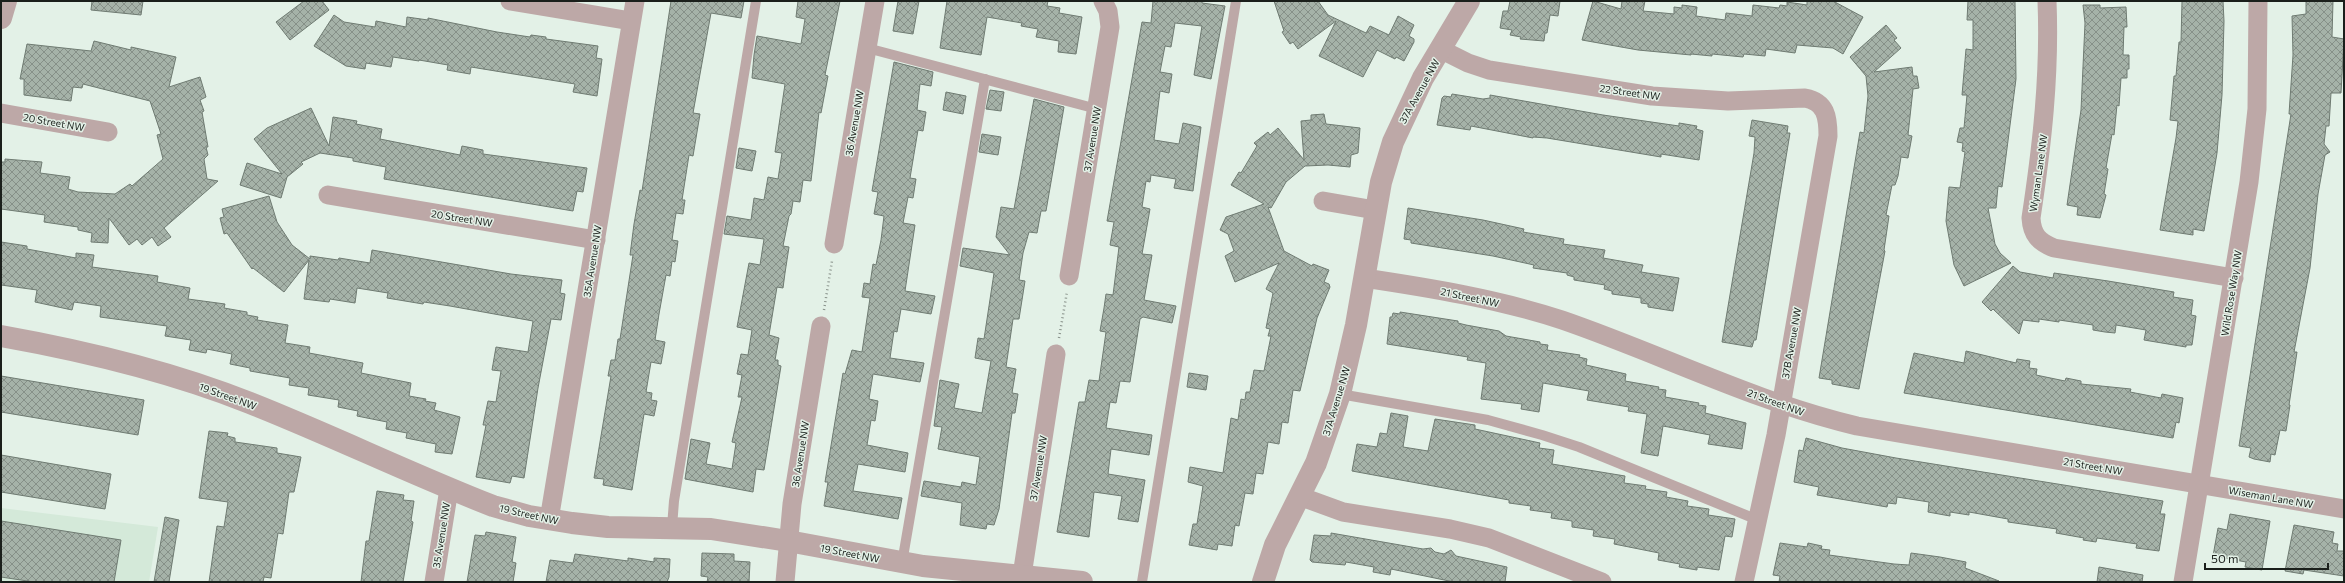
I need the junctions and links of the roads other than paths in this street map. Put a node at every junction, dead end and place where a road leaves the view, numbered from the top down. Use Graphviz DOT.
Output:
graph roads {
  1 [pos="6,1"];
  2 [pos="510,1"];
  3 [pos="635,1"];
  4 [pos="756,1"];
  5 [pos="875,1"];
  6 [pos="1236,1"];
  7 [pos="1469,1"];
  8 [pos="2048,1"];
  9 [pos="2258,1"];
  10 [pos="1104,2"];
  11 [pos="1,18"];
  12 [pos="631,21"];
  13 [pos="867,48"];
  14 [pos="1442,50"];
  15 [pos="985,79"];
  16 [pos="1821,105"];
  17 [pos="1097,109"];
  18 [pos="1,113"];
  19 [pos="108,132"];
  20 [pos="328,195"];
  21 [pos="1323,201"];
  22 [pos="1375,210"];
  23 [pos="596,240"];
  24 [pos="834,244"];
  25 [pos="1070,276"];
  26 [pos="1364,278"];
  27 [pos="2234,278"];
  28 [pos="821,326"];
  29 [pos="1,336"];
  30 [pos="1056,354"];
  31 [pos="1340,394"];
  32 [pos="1780,405"];
  33 [pos="2199,484"];
  34 [pos="449,489"];
  35 [pos="1300,496"];
  36 [pos="2344,509"];
  37 [pos="549,520"];
  38 [pos="1758,520"];
  39 [pos="672,528"];
  40 [pos="788,540"];
  41 [pos="902,563"];
  42 [pos="1021,580"];
  43 [pos="434,582"];
  44 [pos="785,582"];
  45 [pos="1082,582"];
  46 [pos="1142,582"];
  47 [pos="1263,582"];
  48 [pos="1602,582"];
  49 [pos="1744,582"];
  50 [pos="2183,582"];
  1 -- 11 [label="street"];
  2 -- 12 [label="street"];
  3 -- 12 [label="street, 35A Avenue NW"];
  4 -- 39 [label="lane"];
  5 -- 13 [label="street, 36 Avenue NW"];
  6 -- 46 [label="lane"];
  7 -- 14 [label="street, 37A Avenue NW"];
  8 -- 27 [label="street, Wyman Lane NW"];
  9 -- 27 [label="street, Wild Rose Way NW"];
  10 -- 17 [label="street, 37 Avenue NW"];
  12 -- 23 [label="street, 35A Avenue NW"];
  13 -- 15 [label="lane"];
  13 -- 24 [label="street, 36 Avenue NW"];
  14 -- 16 [label="street, 22 Street NW"];
  14 -- 22 [label="street, 37A Avenue NW"];
  15 -- 17 [label="lane"];
  15 -- 41 [label="lane"];
  16 -- 32 [label="street, 37B Avenue NW"];
  17 -- 25 [label="street, 37 Avenue NW"];
  18 -- 19 [label="street, 20 Street NW"];
  20 -- 23 [label="street, 20 Street NW"];
  21 -- 22 [label="street"];
  22 -- 26 [label="street, 37A Avenue NW"];
  23 -- 37 [label="street, 35A Avenue NW"];
  26 -- 31 [label="street, 37A Avenue NW"];
  26 -- 32 [label="street, 21 Street NW"];
  27 -- 33 [label="street, Wild Rose Way NW"];
  28 -- 40 [label="street, 36 Avenue NW"];
  29 -- 34 [label="street, 19 Street NW"];
  30 -- 42 [label="street, 37 Avenue NW"];
  31 -- 35 [label="street, 37A Avenue NW"];
  31 -- 38 [label="lane"];
  32 -- 33 [label="street, 21 Street NW"];
  32 -- 38 [label="street, 37B Avenue NW"];
  33 -- 36 [label="street, Wiseman Lane NW"];
  33 -- 50 [label="street, Wild Rose Way NW"];
  34 -- 37 [label="street, 19 Street NW"];
  34 -- 43 [label="street, 35 Avenue NW"];
  35 -- 47 [label="street, 37A Avenue NW"];
  35 -- 48 [label="street"];
  37 -- 39 [label="street, 19 Street NW"];
  38 -- 49 [label="street, 37B Avenue NW"];
  39 -- 40 [label="street, 19 Street NW"];
  40 -- 41 [label="street, 19 Street NW"];
  40 -- 44 [label="street, 36 Avenue NW"];
  41 -- 42 [label="street, 19 Street NW"];
  42 -- 45 [label="street, 19 Street NW"];
}
